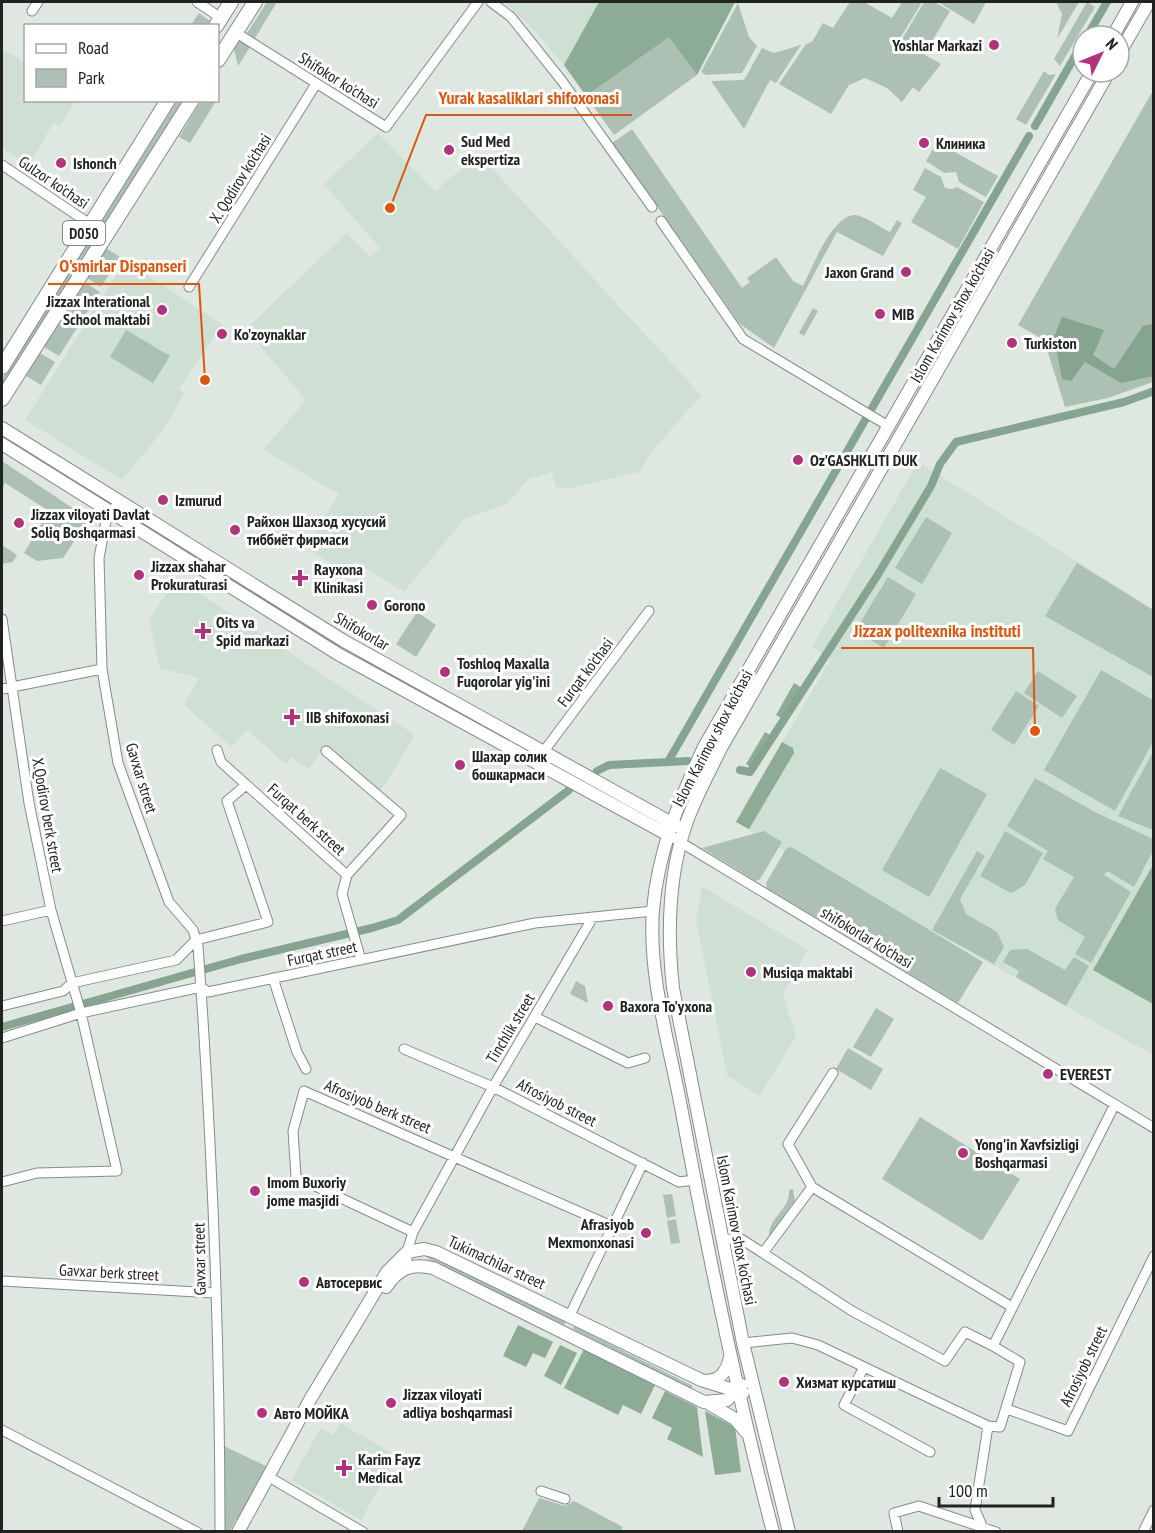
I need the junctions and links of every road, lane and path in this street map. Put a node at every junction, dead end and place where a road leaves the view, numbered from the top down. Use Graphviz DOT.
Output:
graph roads {
  1 [pos="38,2"];
  2 [pos="196,2"];
  3 [pos="231,2"];
  4 [pos="255,2"];
  5 [pos="478,2"];
  6 [pos="491,2"];
  7 [pos="1132,2"];
  8 [pos="1149,2"];
  9 [pos="32,10"];
  10 [pos="218,22"];
  11 [pos="1120,24"];
  12 [pos="235,32"];
  13 [pos="1131,33"];
  14 [pos="219,58"];
  15 [pos="316,84"];
  16 [pos="1085,84"];
  17 [pos="1102,84"];
  18 [pos="167,102"];
  19 [pos="191,102"];
  20 [pos="2,165"];
  21 [pos="652,207"];
  22 [pos="661,221"];
  23 [pos="90,224"];
  24 [pos="189,287"];
  25 [pos="2,367"];
  26 [pos="2,399"];
  27 [pos="890,427"];
  28 [pos="2,428"];
  29 [pos="2,444"];
  30 [pos="119,500"];
  31 [pos="112,513"];
  32 [pos="650,611"];
  33 [pos="2,619"];
  34 [pos="102,669"];
  35 [pos="6,688"];
  36 [pos="217,750"];
  37 [pos="326,751"];
  38 [pos="544,751"];
  39 [pos="246,785"];
  40 [pos="669,828"];
  41 [pos="684,830"];
  42 [pos="680,843"];
  43 [pos="347,875"];
  44 [pos="51,910"];
  45 [pos="653,911"];
  46 [pos="593,917"];
  47 [pos="2,921"];
  48 [pos="196,940"];
  49 [pos="361,960"];
  50 [pos="273,978"];
  51 [pos="72,982"];
  52 [pos="201,987"];
  53 [pos="2,1006"];
  54 [pos="81,1013"];
  55 [pos="535,1017"];
  56 [pos="2,1038"];
  57 [pos="404,1048"];
  58 [pos="645,1058"];
  59 [pos="306,1069"];
  60 [pos="833,1073"];
  61 [pos="493,1087"];
  62 [pos="1114,1106"];
  63 [pos="1154,1128"];
  64 [pos="455,1156"];
  65 [pos="644,1163"];
  66 [pos="694,1180"];
  67 [pos="2,1182"];
  68 [pos="812,1187"];
  69 [pos="614,1227"];
  70 [pos="413,1232"];
  71 [pos="721,1239"];
  72 [pos="407,1252"];
  73 [pos="763,1253"];
  74 [pos="1154,1256"];
  75 [pos="407,1267"];
  76 [pos="2,1281"];
  77 [pos="215,1293"];
  78 [pos="1012,1307"];
  79 [pos="568,1314"];
  80 [pos="560,1331"];
  81 [pos="743,1343"];
  82 [pos="993,1346"];
  83 [pos="730,1356"];
  84 [pos="748,1367"];
  85 [pos="864,1367"];
  86 [pos="701,1380"];
  87 [pos="739,1391"];
  88 [pos="704,1402"];
  89 [pos="758,1409"];
  90 [pos="1007,1409"];
  91 [pos="988,1425"];
  92 [pos="2,1430"];
  93 [pos="750,1438"];
  94 [pos="930,1452"];
  95 [pos="271,1478"];
  96 [pos="542,1491"];
  97 [pos="565,1500"];
  98 [pos="1154,1510"];
  99 [pos="983,1528"];
  100 [pos="197,1532"];
  101 [pos="220,1532"];
  102 [pos="238,1532"];
  103 [pos="244,1532"];
  104 [pos="363,1532"];
  105 [pos="773,1532"];
  106 [pos="789,1532"];
  107 [pos="898,1532"];
  108 [pos="996,1532"];
  109 [pos="1143,1532"];
  1 -- 9 [label="street"];
  2 -- 10 [label="street"];
  3 -- 10 [label="main road"];
  4 -- 12 [label="main road"];
  5 -- 15 [label="street, Shifokor ko'chasi"];
  6 -- 21 [label="street"];
  7 -- 11 [label="main road"];
  8 -- 13 [label="main road"];
  12 -- 14 [label="main road"];
  12 -- 15 [label="street, Shifokor ko'chasi"];
  15 -- 24 [label="street, X. Qodirov ko'chasi"];
  16 -- 27 [label="main road, Islom Karimov shox ko'chasi"];
  17 -- 41 [label="main road, Islom Karimov shox ko'chasi"];
  18 -- 23 [label="main road, D050"];
  19 -- 26 [label="main road, D050"];
  20 -- 23 [label="street, Gulzor ko'chasi"];
  22 -- 27 [label="street"];
  23 -- 25 [label="main road, D050"];
  27 -- 40 [label="main road, Islom Karimov shox ko'chasi"];
  28 -- 30 [label="main road, Shifokorlar"];
  29 -- 31 [label="main road, Shifokorlar"];
  30 -- 31 [label="street, Gavxar street"];
  30 -- 38 [label="main road, Shifokorlar"];
  31 -- 34 [label="street, Gavxar street"];
  31 -- 40 [label="main road, Shifokorlar"];
  32 -- 38 [label="street, Furqat ko'chasi"];
  33 -- 35 [label="street, X.Qodirov berk street"];
  34 -- 35 [label="street"];
  34 -- 48 [label="street, Gavxar street"];
  35 -- 44 [label="street, X.Qodirov berk street"];
  36 -- 39 [label="street, Furqat berk street"];
  37 -- 43 [label="street, Furqat berk street"];
  38 -- 40 [label="main road, Shifokorlar"];
  39 -- 43 [label="street, Furqat berk street"];
  39 -- 48 [label="street, Furqat berk street"];
  40 -- 41 [label="main road, Shifokorlar"];
  40 -- 42 [label="main road, Shifokorlar"];
  40 -- 45 [label="main road, Islom Karimov shox ko'chasi"];
  41 -- 42 [label="main road, Islom Karimov shox ko'chasi"];
  42 -- 62 [label="street, shifokorlar ko'chasi"];
  42 -- 71 [label="main road, Islom Karimov shox ko'chasi"];
  43 -- 49 [label="street"];
  44 -- 47 [label="street"];
  44 -- 51 [label="street, X.Qodirov berk street"];
  45 -- 46 [label="street, Furqat street"];
  45 -- 66 [label="main road, Islom Karimov shox ko'chasi"];
  46 -- 49 [label="street, Furqat street"];
  46 -- 55 [label="street, Tinchlik street"];
  48 -- 51 [label="street"];
  48 -- 52 [label="street, Gavxar street"];
  49 -- 50 [label="street, Furqat street"];
  50 -- 52 [label="street, Furqat street"];
  50 -- 59 [label="street"];
  51 -- 53 [label="street"];
  51 -- 54 [label="street, X.Qodirov berk street"];
  52 -- 54 [label="street, Furqat street"];
  52 -- 77 [label="street, Gavxar street"];
  54 -- 56 [label="street, Furqat street"];
  54 -- 67 [label="street, X.Qodirov berk street"];
  55 -- 58 [label="street"];
  55 -- 61 [label="street, Tinchlik street"];
  57 -- 61 [label="street, Afrosiyob street"];
  60 -- 68 [label="street"];
  61 -- 64 [label="street, Tinchlik street"];
  61 -- 65 [label="street, Afrosiyob street"];
  62 -- 63 [label="street, shifokorlar ko'chasi"];
  62 -- 78 [label="street"];
  64 -- 69 [label="street, Afrosiyob berk street"];
  64 -- 70 [label="street"];
  64 -- 70 [label="street, Afrosiyob berk street"];
  65 -- 66 [label="street, Afrosiyob street"];
  65 -- 69 [label="street"];
  66 -- 83 [label="main road, Islom Karimov shox ko'chasi"];
  68 -- 73 [label="street"];
  68 -- 78 [label="street"];
  69 -- 79 [label="street"];
  70 -- 72 [label="street"];
  71 -- 73 [label="street"];
  71 -- 81 [label="main road, Islom Karimov shox ko'chasi"];
  72 -- 75 [label="street"];
  72 -- 79 [label="main road, Tukimachilar street"];
  72 -- 95 [label="main road"];
  73 -- 82 [label="street"];
  74 -- 90 [label="street, Afrosiyob street"];
  75 -- 80 [label="main road, Tukimachilar street"];
  75 -- 95 [label="main road"];
  76 -- 77 [label="street, Gavxar berk street"];
  77 -- 101 [label="street, Gavxar street"];
  78 -- 82 [label="street"];
  79 -- 80 [label="main road"];
  79 -- 86 [label="main road, Tukimachilar street"];
  80 -- 88 [label="main road, Tukimachilar street"];
  81 -- 84 [label="main road, Islom Karimov shox ko'chasi"];
  81 -- 85 [label="street"];
  82 -- 90 [label="street"];
  83 -- 86 [label="main road"];
  83 -- 87 [label="main road, Islom Karimov shox ko'chasi"];
  84 -- 87 [label="main road"];
  84 -- 89 [label="main road, Islom Karimov shox ko'chasi"];
  85 -- 91 [label="street"];
  85 -- 94 [label="street"];
  86 -- 87 [label="main road, Tukimachilar street"];
  87 -- 88 [label="main road"];
  87 -- 89 [label="main road, Tukimachilar street"];
  87 -- 93 [label="main road, Islom Karimov shox ko'chasi"];
  88 -- 93 [label="main road, Tukimachilar street"];
  89 -- 106 [label="main road, Islom Karimov shox ko'chasi"];
  90 -- 91 [label="street"];
  91 -- 99 [label="street"];
  92 -- 100 [label="street"];
  93 -- 105 [label="main road, Islom Karimov shox ko'chasi"];
  95 -- 102 [label="main road"];
  95 -- 103 [label="main road"];
  95 -- 104 [label="street"];
  96 -- 97 [label="street"];
  98 -- 109 [label="street"];
  99 -- 107 [label="street"];
  99 -- 108 [label="street"];
}
